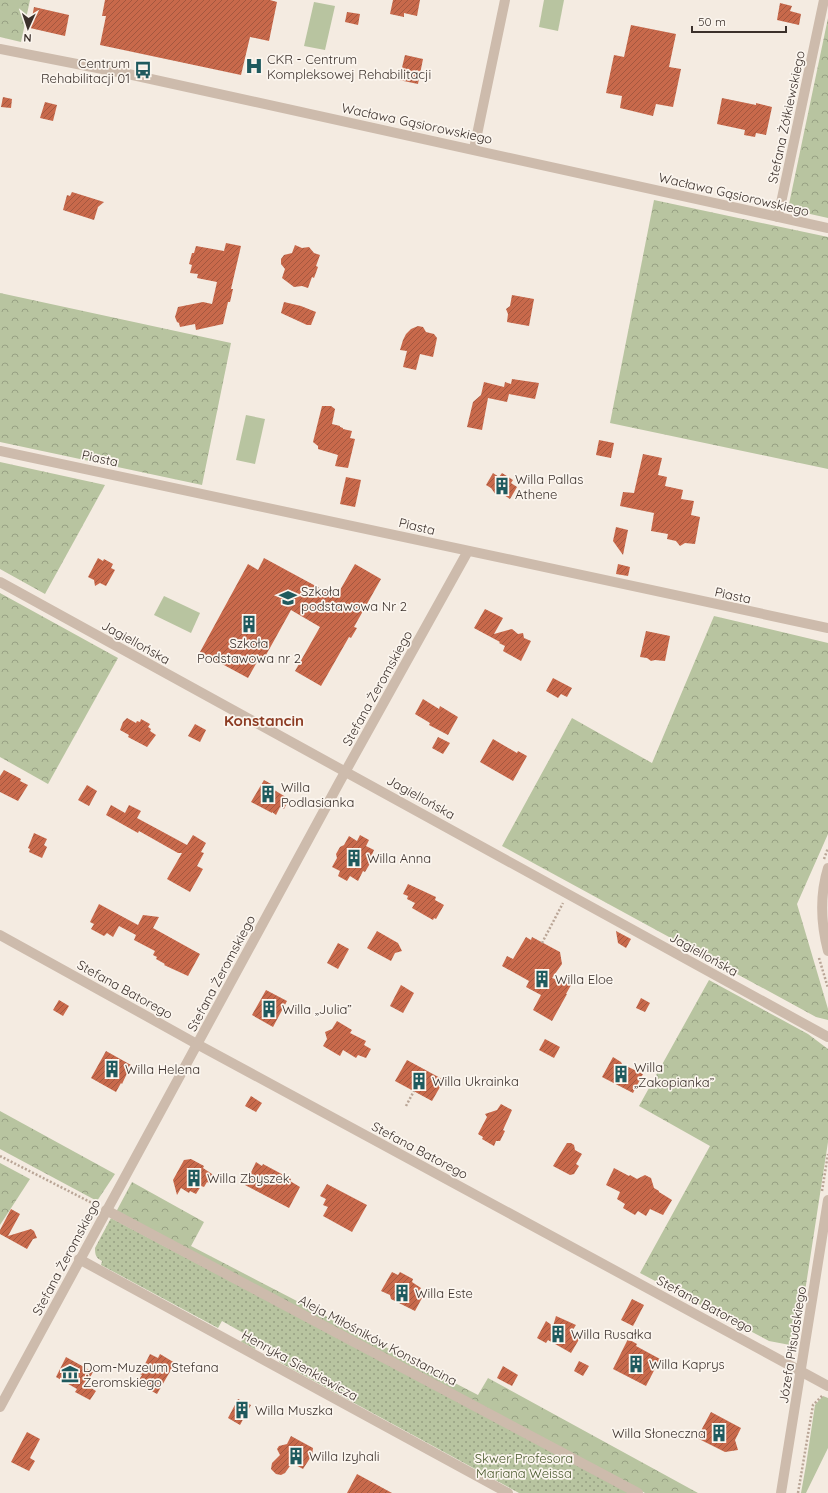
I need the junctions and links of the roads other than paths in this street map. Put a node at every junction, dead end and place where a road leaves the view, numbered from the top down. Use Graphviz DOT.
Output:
graph roads {
  1 [pos="505,0"];
  2 [pos="824,0"];
  3 [pos="0,49"];
  4 [pos="474,149"];
  5 [pos="778,217"];
  6 [pos="828,228"];
  7 [pos="0,451"];
  8 [pos="468,551"];
  9 [pos="0,582"];
  10 [pos="828,628"];
  11 [pos="346,771"];
  12 [pos="828,868"];
  13 [pos="0,935"];
  14 [pos="828,950"];
  15 [pos="828,1037"];
  16 [pos="197,1044"];
  17 [pos="828,1200"];
  18 [pos="106,1210"];
  19 [pos="79,1259"];
  20 [pos="801,1371"];
  21 [pos="823,1388"];
  22 [pos="0,1407"];
  23 [pos="508,1493"];
  24 [pos="638,1493"];
  25 [pos="781,1493"];
  1 -- 4 [label="street"];
  2 -- 5 [label="street, Stefana Żółkiewskiego"];
  3 -- 4 [label="street, Wacława Gąsiorowskiego"];
  4 -- 5 [label="street, Wacława Gąsiorowskiego"];
  5 -- 6 [label="street, Wacława Gąsiorowskiego"];
  7 -- 8 [label="street, Piasta"];
  8 -- 10 [label="street, Piasta"];
  8 -- 11 [label="street, Stefana Żeromskiego"];
  9 -- 11 [label="street, Jagiellońska"];
  11 -- 15 [label="street, Jagiellońska"];
  11 -- 16 [label="street, Stefana Żeromskiego"];
  12 -- 14 [label="street"];
  13 -- 16 [label="street, Stefana Batorego"];
  16 -- 18 [label="street, Stefana Żeromskiego"];
  16 -- 20 [label="street, Stefana Batorego"];
  17 -- 20 [label="street, Józefa Piłsudskiego"];
  18 -- 19 [label="street, Stefana Żeromskiego"];
  18 -- 24 [label="street, Aleja Miłośników Konstancina"];
  19 -- 22 [label="street, Stefana Żeromskiego"];
  19 -- 23 [label="street, Henryka Sienkiewicza"];
  20 -- 21 [label="street, Stefana Batorego"];
  20 -- 25 [label="street, Józefa Piłsudskiego"];
}
